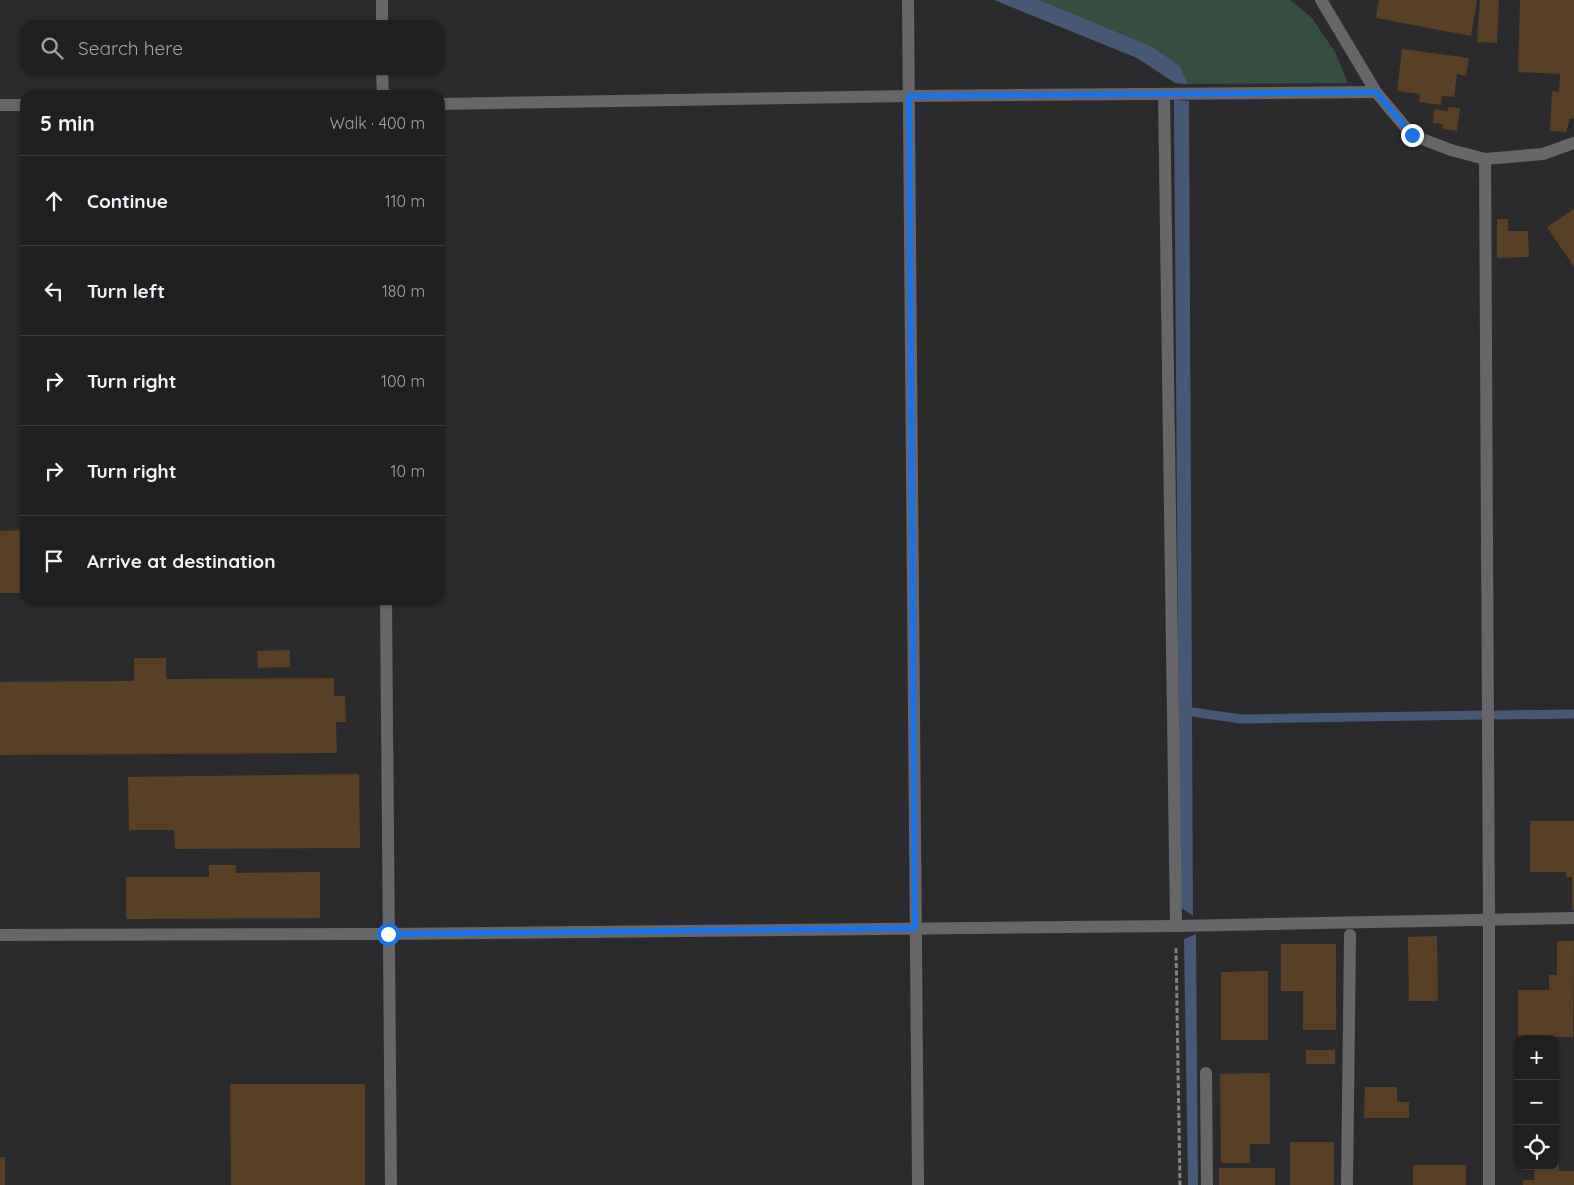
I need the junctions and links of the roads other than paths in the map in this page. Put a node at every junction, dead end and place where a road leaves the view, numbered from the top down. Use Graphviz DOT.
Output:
graph roads {
  1 [pos="382,0"];
  2 [pos="908,0"];
  3 [pos="1321,0"];
  4 [pos="382,20"];
  5 [pos="382,75"];
  6 [pos="382,90"];
  7 [pos="1376,92"];
  8 [pos="1164,94"];
  9 [pos="909,96"];
  10 [pos="445,104"];
  11 [pos="0,105"];
  12 [pos="20,105"];
  13 [pos="1574,143"];
  14 [pos="1485,160"];
  15 [pos="386,605"];
  16 [pos="1574,918"];
  17 [pos="1489,919"];
  18 [pos="1176,926"];
  19 [pos="915,928"];
  20 [pos="388,934"];
  21 [pos="0,935"];
  22 [pos="1350,935"];
  23 [pos="1206,1073"];
  24 [pos="391,1185"];
  25 [pos="918,1185"];
  26 [pos="1207,1185"];
  27 [pos="1347,1185"];
  28 [pos="1489,1185"];
  1 -- 4 [label="street"];
  2 -- 9 [label="street"];
  3 -- 7 [label="street"];
  5 -- 6 [label="street"];
  7 -- 8 [label="street"];
  7 -- 14 [label="street"];
  8 -- 9 [label="street"];
  8 -- 18 [label="street"];
  9 -- 10 [label="street"];
  9 -- 19 [label="street"];
  11 -- 12 [label="street"];
  13 -- 14 [label="street"];
  14 -- 17 [label="street"];
  15 -- 20 [label="street"];
  16 -- 17 [label="street"];
  17 -- 18 [label="street"];
  17 -- 28 [label="street"];
  18 -- 19 [label="street"];
  19 -- 20 [label="street"];
  19 -- 25 [label="street"];
  20 -- 21 [label="street"];
  20 -- 24 [label="street"];
  22 -- 27 [label="street"];
  23 -- 26 [label="street"];
}
